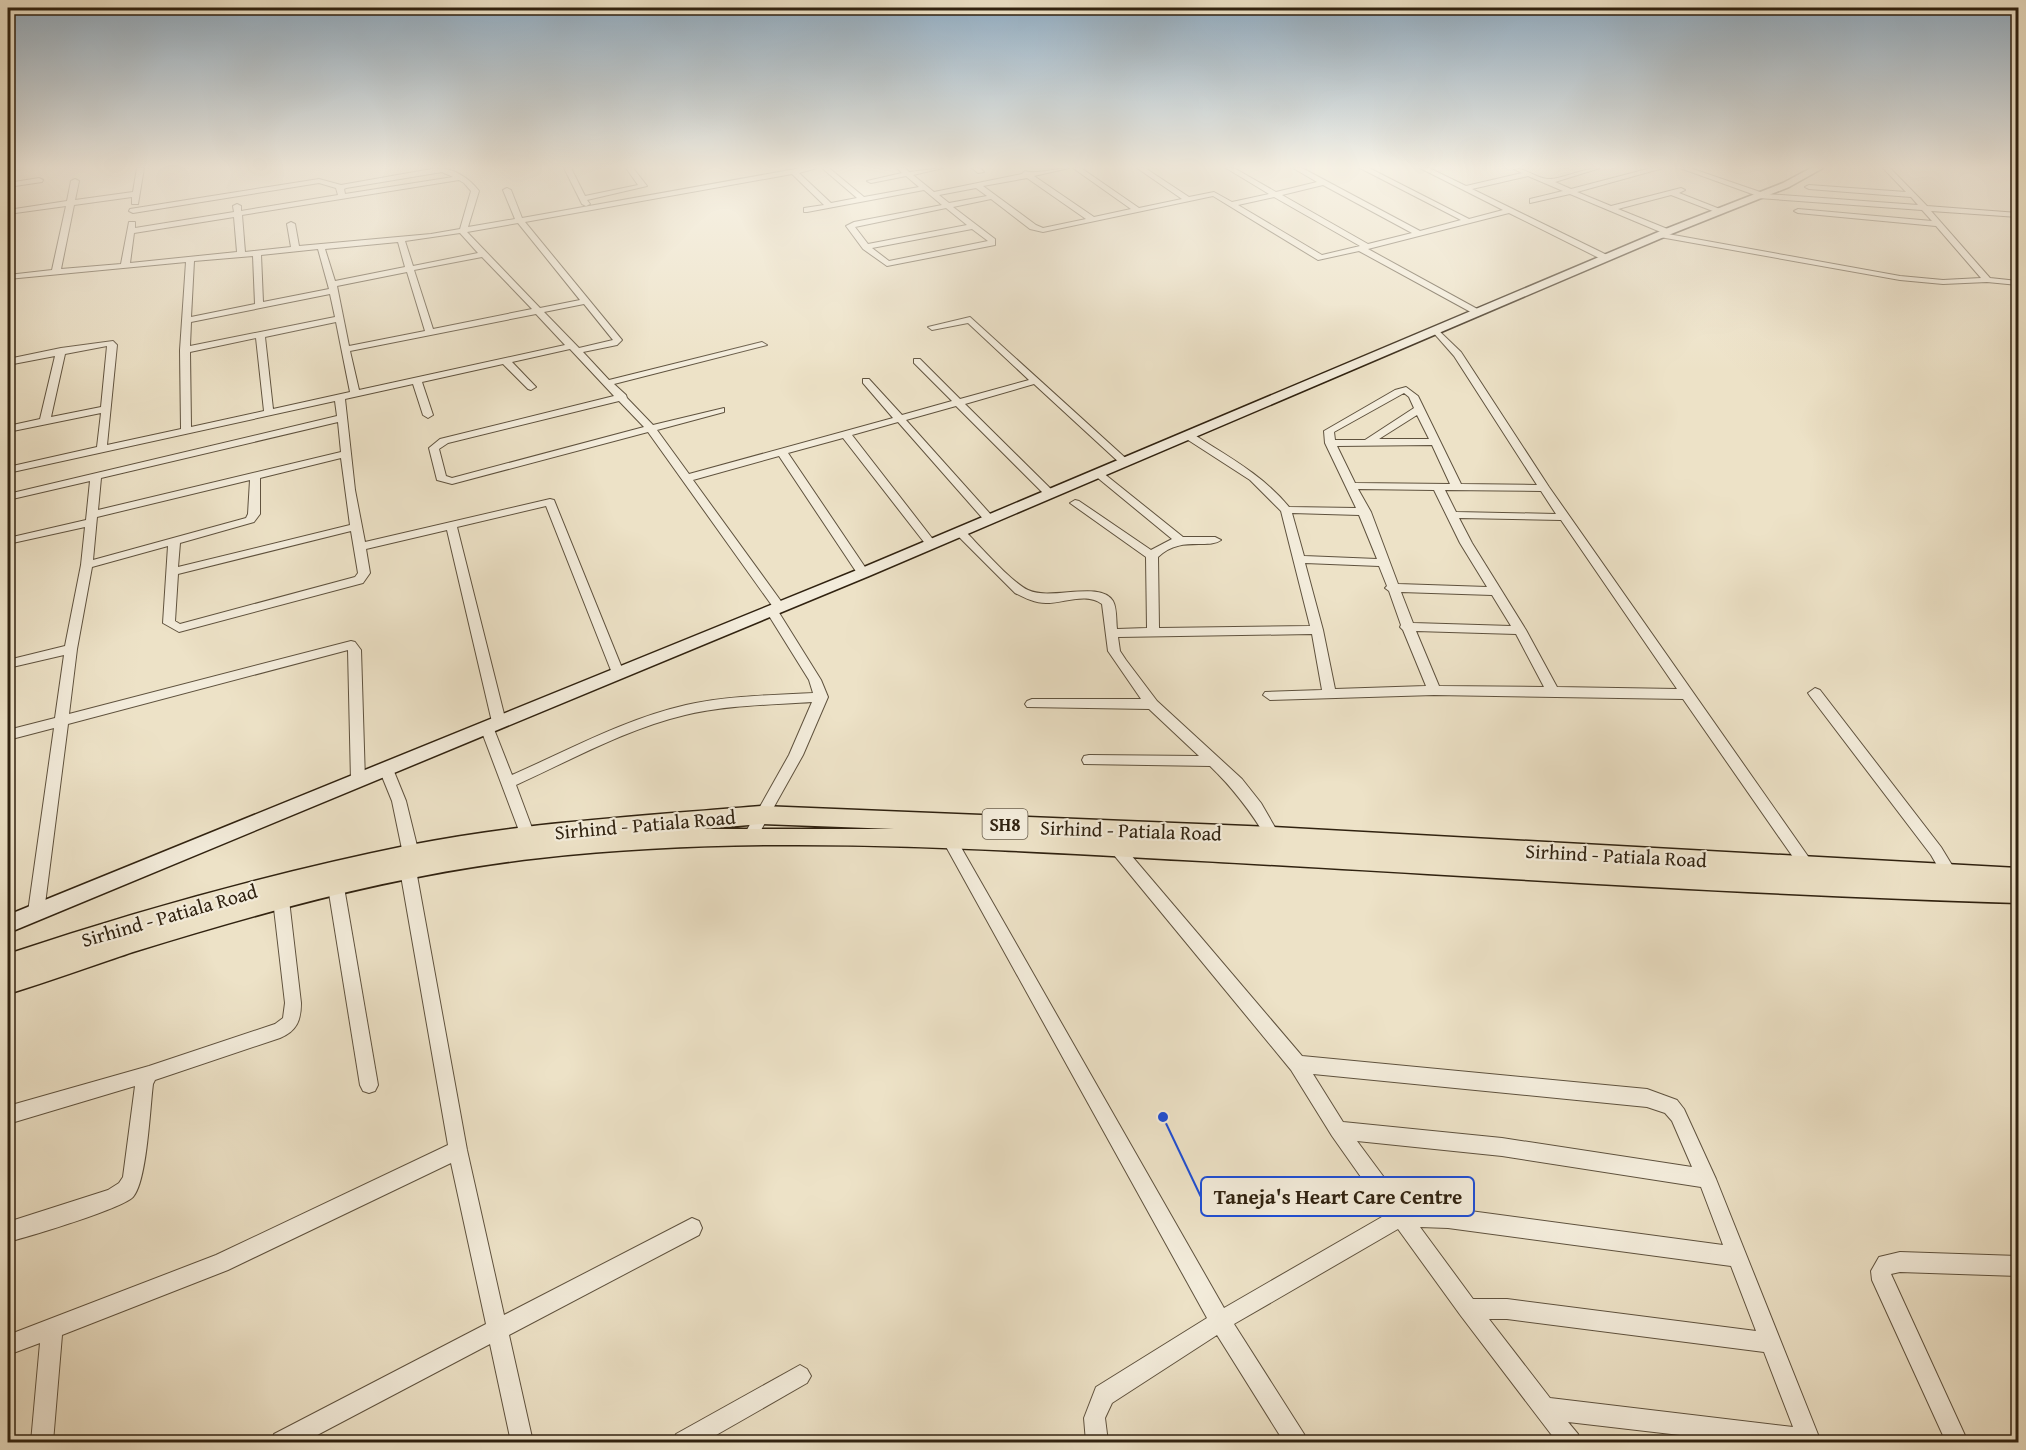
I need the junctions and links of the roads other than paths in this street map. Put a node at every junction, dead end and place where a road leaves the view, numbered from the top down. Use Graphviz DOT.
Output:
graph roads {
  1 [pos="64,236"];
  2 [pos="130,236"];
  3 [pos="239,236"];
  4 [pos="293,236"];
  5 [pos="435,236"];
  6 [pos="466,236"];
  7 [pos="532,236"];
  8 [pos="858,236"];
  9 [pos="921,236"];
  10 [pos="984,236"];
  11 [pos="1284,236"];
  12 [pos="1344,236"];
  13 [pos="1413,236"];
  14 [pos="1562,236"];
  15 [pos="1660,236"];
  16 [pos="1673,236"];
  17 [pos="1947,236"];
  18 [pos="401,240"];
  19 [pos="866,246"];
  20 [pos="321,247"];
  21 [pos="1365,248"];
  22 [pos="295,249"];
  23 [pos="257,253"];
  24 [pos="484,254"];
  25 [pos="241,255"];
  26 [pos="1606,258"];
  27 [pos="190,260"];
  28 [pos="125,266"];
  29 [pos="410,269"];
  30 [pos="56,273"];
  31 [pos="8,277"];
  32 [pos="1987,280"];
  33 [pos="2015,283"];
  34 [pos="333,287"];
  35 [pos="2019,290"];
  36 [pos="587,301"];
  37 [pos="259,305"];
  38 [pos="538,312"];
  39 [pos="1478,313"];
  40 [pos="339,319"];
  41 [pos="187,320"];
  42 [pos="932,327"];
  43 [pos="1436,330"];
  44 [pos="430,333"];
  45 [pos="260,335"];
  46 [pos="762,345"];
  47 [pos="346,349"];
  48 [pos="573,349"];
  49 [pos="185,350"];
  50 [pos="61,351"];
  51 [pos="506,361"];
  52 [pos="917,361"];
  53 [pos="8,362"];
  54 [pos="417,381"];
  55 [pos="866,381"];
  56 [pos="1035,381"];
  57 [pos="607,383"];
  58 [pos="531,387"];
  59 [pos="355,395"];
  60 [pos="623,397"];
  61 [pos="340,398"];
  62 [pos="957,402"];
  63 [pos="105,409"];
  64 [pos="1419,409"];
  65 [pos="721,410"];
  66 [pos="269,412"];
  67 [pos="428,415"];
  68 [pos="341,418"];
  69 [pos="898,420"];
  70 [pos="45,421"];
  71 [pos="8,429"];
  72 [pos="651,429"];
  73 [pos="186,430"];
  74 [pos="845,433"];
  75 [pos="1189,436"];
  76 [pos="1436,441"];
  77 [pos="1330,442"];
  78 [pos="1368,442"];
  79 [pos="102,449"];
  80 [pos="781,451"];
  81 [pos="345,454"];
  82 [pos="1126,463"];
  83 [pos="8,470"];
  84 [pos="1098,474"];
  85 [pos="96,476"];
  86 [pos="255,476"];
  87 [pos="688,478"];
  88 [pos="1354,486"];
  89 [pos="1438,487"];
  90 [pos="1457,487"];
  91 [pos="1544,488"];
  92 [pos="1050,494"];
  93 [pos="8,497"];
  94 [pos="1075,503"];
  95 [pos="1286,510"];
  96 [pos="1365,512"];
  97 [pos="1451,515"];
  98 [pos="1565,517"];
  99 [pos="91,519"];
  100 [pos="989,519"];
  101 [pos="451,525"];
  102 [pos="356,527"];
  103 [pos="960,532"];
  104 [pos="1180,540"];
  105 [pos="1215,540"];
  106 [pos="8,541"];
  107 [pos="174,543"];
  108 [pos="931,544"];
  109 [pos="360,547"];
  110 [pos="1152,556"];
  111 [pos="1299,559"];
  112 [pos="1383,563"];
  113 [pos="87,565"];
  114 [pos="173,572"];
  115 [pos="863,573"];
  116 [pos="1391,588"];
  117 [pos="1496,591"];
  118 [pos="775,609"];
  119 [pos="1407,627"];
  120 [pos="1317,630"];
  121 [pos="1520,630"];
  122 [pos="1153,632"];
  123 [pos="1111,633"];
  124 [pos="71,649"];
  125 [pos="8,664"];
  126 [pos="618,673"];
  127 [pos="1434,690"];
  128 [pos="1554,693"];
  129 [pos="1815,693"];
  130 [pos="1329,694"];
  131 [pos="1688,694"];
  132 [pos="1270,695"];
  133 [pos="821,697"];
  134 [pos="1032,704"];
  135 [pos="1152,704"];
  136 [pos="63,720"];
  137 [pos="493,725"];
  138 [pos="8,735"];
  139 [pos="1089,760"];
  140 [pos="1214,762"];
  141 [pos="386,769"];
  142 [pos="358,781"];
  143 [pos="508,783"];
  144 [pos="756,825"];
  145 [pos="528,836"];
  146 [pos="1273,836"];
  147 [pos="949,839"];
  148 [pos="1114,845"];
  149 [pos="410,862"];
  150 [pos="1807,866"];
  151 [pos="1950,875"];
  152 [pos="2019,878"];
  153 [pos="336,887"];
  154 [pos="2019,893"];
  155 [pos="281,900"];
  156 [pos="36,912"];
  157 [pos="8,924"];
  158 [pos="8,965"];
  159 [pos="8,983"];
  160 [pos="1297,1064"];
  161 [pos="149,1074"];
  162 [pos="369,1085"];
  163 [pos="8,1115"];
  164 [pos="1338,1130"];
  165 [pos="458,1150"];
  166 [pos="1707,1179"];
  167 [pos="1401,1217"];
  168 [pos="692,1228"];
  169 [pos="8,1232"];
  170 [pos="1737,1257"];
  171 [pos="2019,1266"];
  172 [pos="1468,1309"];
  173 [pos="1220,1321"];
  174 [pos="52,1329"];
  175 [pos="498,1332"];
  176 [pos="1772,1343"];
  177 [pos="8,1345"];
  178 [pos="800,1376"];
  179 [pos="1545,1408"];
  180 [pos="1809,1441"];
  181 [pos="42,1443"];
  182 [pos="282,1443"];
  183 [pos="522,1443"];
  184 [pos="684,1443"];
  185 [pos="1097,1443"];
  186 [pos="1296,1443"];
  187 [pos="1570,1443"];
  188 [pos="1957,1443"];
  1 -- 30 [label="street"];
  2 -- 28 [label="street"];
  3 -- 25 [label="street"];
  4 -- 22 [label="street"];
  5 -- 18 [label="street"];
  6 -- 24 [label="street"];
  7 -- 36 [label="street"];
  8 -- 19 [label="street"];
  9 -- 19 [label="street"];
  10 -- 19 [label="street"];
  11 -- 21 [label="street"];
  12 -- 21 [label="street"];
  13 -- 21 [label="street"];
  14 -- 26 [label="street"];
  15 -- 26 [label="street"];
  16 -- 32 [label="street"];
  17 -- 32 [label="street"];
  18 -- 20 [label="street"];
  18 -- 29 [label="street"];
  20 -- 22 [label="street"];
  20 -- 34 [label="street"];
  21 -- 39 [label="street"];
  22 -- 23 [label="street"];
  23 -- 25 [label="street"];
  23 -- 37 [label="street"];
  24 -- 29 [label="street"];
  24 -- 38 [label="street"];
  25 -- 27 [label="street"];
  26 -- 39 [label="street"];
  27 -- 28 [label="street"];
  27 -- 41 [label="street"];
  28 -- 30 [label="street"];
  29 -- 34 [label="street"];
  29 -- 44 [label="street"];
  30 -- 31 [label="street"];
  32 -- 33 [label="street"];
  33 -- 35 [label="street"];
  34 -- 37 [label="street"];
  34 -- 40 [label="street"];
  36 -- 38 [label="street"];
  36 -- 48 [label="street"];
  37 -- 41 [label="street"];
  38 -- 44 [label="street"];
  38 -- 48 [label="street"];
  39 -- 43 [label="street"];
  40 -- 45 [label="street"];
  40 -- 47 [label="street"];
  41 -- 49 [label="street"];
  42 -- 56 [label="street"];
  43 -- 75 [label="street"];
  43 -- 91 [label="street"];
  44 -- 47 [label="street"];
  45 -- 49 [label="street"];
  45 -- 66 [label="street"];
  46 -- 57 [label="street"];
  47 -- 59 [label="street"];
  48 -- 51 [label="street"];
  48 -- 57 [label="street"];
  49 -- 73 [label="street"];
  50 -- 53 [label="street"];
  50 -- 63 [label="street"];
  50 -- 70 [label="street"];
  51 -- 54 [label="street"];
  51 -- 58 [label="street"];
  52 -- 62 [label="street"];
  54 -- 59 [label="street"];
  54 -- 67 [label="street"];
  55 -- 69 [label="street"];
  56 -- 62 [label="street"];
  56 -- 82 [label="street"];
  57 -- 60 [label="street"];
  59 -- 61 [label="street"];
  60 -- 72 [label="street"];
  60 -- 72 [label="street"];
  61 -- 66 [label="street"];
  61 -- 68 [label="street"];
  62 -- 69 [label="street"];
  62 -- 92 [label="street"];
  63 -- 70 [label="street"];
  63 -- 79 [label="street"];
  64 -- 76 [label="street"];
  64 -- 77 [label="street"];
  64 -- 78 [label="street"];
  65 -- 72 [label="street"];
  66 -- 73 [label="street"];
  68 -- 81 [label="street"];
  68 -- 85 [label="street"];
  69 -- 74 [label="street"];
  69 -- 100 [label="street"];
  70 -- 71 [label="street"];
  72 -- 87 [label="street"];
  73 -- 79 [label="street"];
  74 -- 80 [label="street"];
  74 -- 108 [label="street"];
  75 -- 82 [label="street"];
  75 -- 95 [label="street"];
  76 -- 78 [label="street"];
  76 -- 90 [label="street"];
  77 -- 78 [label="street"];
  77 -- 88 [label="street"];
  79 -- 83 [label="street"];
  80 -- 87 [label="street"];
  80 -- 115 [label="street"];
  81 -- 86 [label="street"];
  81 -- 102 [label="street"];
  82 -- 84 [label="street"];
  84 -- 92 [label="street"];
  84 -- 104 [label="street"];
  85 -- 93 [label="street"];
  85 -- 99 [label="street"];
  86 -- 99 [label="street"];
  86 -- 107 [label="street"];
  87 -- 118 [label="street"];
  88 -- 89 [label="street"];
  88 -- 96 [label="street"];
  89 -- 90 [label="street"];
  89 -- 97 [label="street"];
  90 -- 91 [label="street"];
  91 -- 98 [label="street"];
  92 -- 100 [label="street"];
  94 -- 110 [label="street"];
  95 -- 96 [label="street"];
  95 -- 111 [label="street"];
  96 -- 112 [label="street"];
  97 -- 98 [label="street"];
  97 -- 117 [label="street"];
  98 -- 131 [label="street"];
  99 -- 106 [label="street"];
  99 -- 113 [label="street"];
  100 -- 103 [label="street"];
  101 -- 109 [label="street"];
  101 -- 126 [label="street"];
  101 -- 137 [label="street"];
  102 -- 109 [label="street"];
  102 -- 114 [label="street"];
  103 -- 108 [label="street"];
  103 -- 123 [label="street"];
  104 -- 105 [label="street"];
  104 -- 110 [label="street"];
  107 -- 113 [label="street"];
  107 -- 114 [label="street"];
  108 -- 115 [label="street"];
  109 -- 114 [label="street"];
  110 -- 122 [label="street"];
  111 -- 112 [label="street"];
  111 -- 120 [label="street"];
  112 -- 116 [label="street"];
  113 -- 124 [label="street"];
  115 -- 118 [label="street"];
  116 -- 117 [label="street"];
  116 -- 119 [label="street"];
  117 -- 121 [label="street"];
  118 -- 126 [label="street"];
  118 -- 133 [label="street"];
  119 -- 121 [label="street"];
  119 -- 127 [label="street"];
  120 -- 122 [label="street"];
  120 -- 130 [label="street"];
  121 -- 128 [label="street"];
  122 -- 123 [label="street"];
  123 -- 135 [label="street"];
  124 -- 125 [label="street"];
  124 -- 136 [label="street"];
  126 -- 137 [label="street"];
  127 -- 128 [label="street"];
  127 -- 130 [label="street"];
  128 -- 131 [label="street"];
  129 -- 151 [label="street"];
  130 -- 132 [label="street"];
  131 -- 150 [label="street"];
  133 -- 143 [label="street"];
  133 -- 144 [label="street"];
  134 -- 135 [label="street"];
  135 -- 140 [label="street"];
  136 -- 138 [label="street"];
  136 -- 142 [label="street"];
  136 -- 156 [label="street"];
  137 -- 141 [label="street"];
  137 -- 143 [label="street"];
  139 -- 140 [label="street"];
  140 -- 146 [label="street"];
  141 -- 142 [label="street"];
  141 -- 149 [label="street"];
  142 -- 156 [label="street"];
  143 -- 145 [label="street"];
  144 -- 145 [label="main road, Sirhind - Patiala Road / SH8"];
  144 -- 146 [label="main road, Sirhind - Patiala Road / SH8"];
  144 -- 147 [label="main road"];
  144 -- 149 [label="main road"];
  145 -- 149 [label="main road, Sirhind - Patiala Road / SH8"];
  146 -- 150 [label="main road, Sirhind - Patiala Road / SH8"];
  147 -- 148 [label="main road"];
  147 -- 173 [label="street"];
  148 -- 154 [label="main road"];
  148 -- 160 [label="street"];
  149 -- 153 [label="main road"];
  149 -- 158 [label="main road, Sirhind - Patiala Road / SH8"];
  149 -- 165 [label="street"];
  150 -- 151 [label="main road, Sirhind - Patiala Road / SH8"];
  151 -- 152 [label="main road, Sirhind - Patiala Road / SH8"];
  153 -- 155 [label="main road"];
  153 -- 162 [label="street"];
  155 -- 159 [label="main road"];
  155 -- 161 [label="street"];
  156 -- 157 [label="street"];
  160 -- 164 [label="street"];
  160 -- 166 [label="street"];
  161 -- 163 [label="street"];
  161 -- 169 [label="street"];
  164 -- 166 [label="street"];
  164 -- 167 [label="street"];
  165 -- 174 [label="street"];
  165 -- 175 [label="street"];
  166 -- 170 [label="street"];
  167 -- 170 [label="street"];
  167 -- 172 [label="street"];
  167 -- 173 [label="street"];
  168 -- 175 [label="street"];
  170 -- 176 [label="street"];
  171 -- 188 [label="street"];
  172 -- 176 [label="street"];
  172 -- 179 [label="street"];
  173 -- 185 [label="street"];
  173 -- 186 [label="street"];
  174 -- 177 [label="street"];
  174 -- 181 [label="street"];
  175 -- 182 [label="street"];
  175 -- 183 [label="street"];
  176 -- 180 [label="street"];
  178 -- 184 [label="street"];
  179 -- 180 [label="street"];
  179 -- 187 [label="street"];
}
